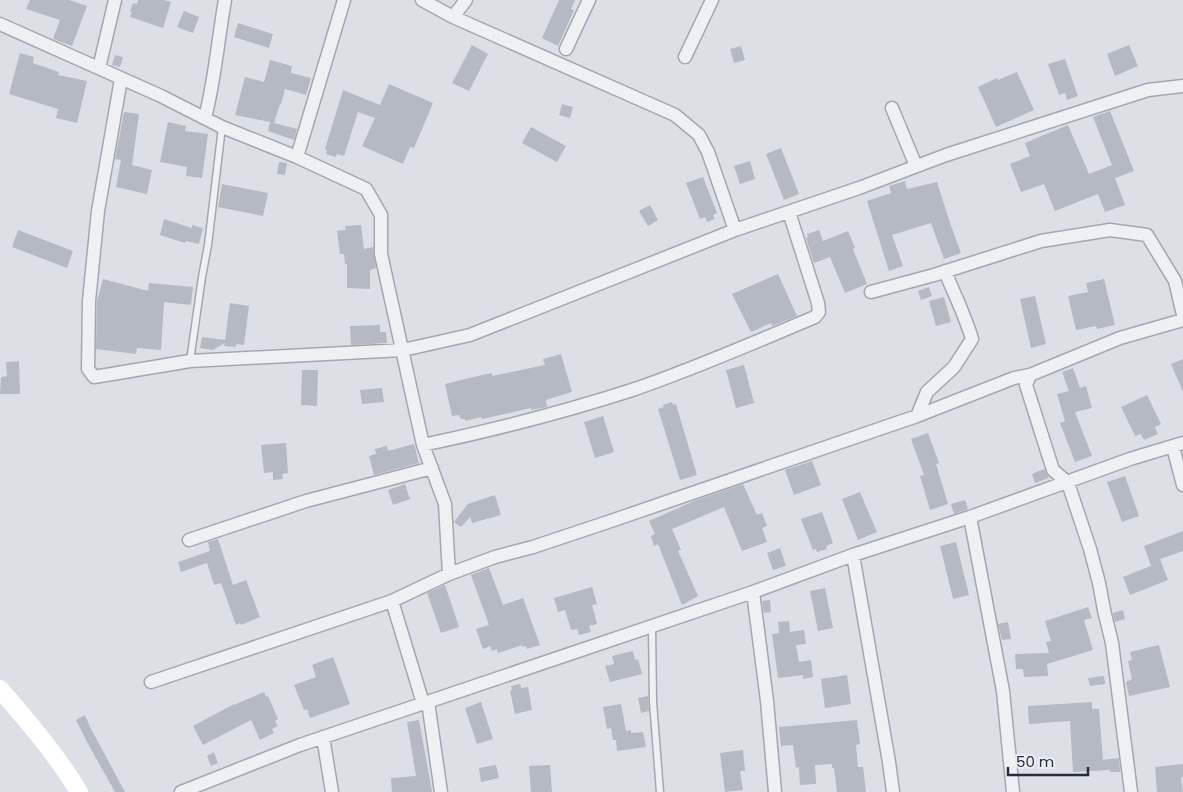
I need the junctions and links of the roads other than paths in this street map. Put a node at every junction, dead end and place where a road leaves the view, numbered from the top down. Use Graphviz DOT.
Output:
graph roads {
  1 [pos="115,0"];
  2 [pos="225,0"];
  3 [pos="344,0"];
  4 [pos="422,0"];
  5 [pos="466,0"];
  6 [pos="589,0"];
  7 [pos="712,0"];
  8 [pos="453,17"];
  9 [pos="0,24"];
  10 [pos="566,49"];
  11 [pos="685,57"];
  12 [pos="99,68"];
  13 [pos="121,79"];
  14 [pos="1183,86"];
  15 [pos="892,108"];
  16 [pos="205,118"];
  17 [pos="222,127"];
  18 [pos="298,157"];
  19 [pos="916,166"];
  20 [pos="789,212"];
  21 [pos="735,230"];
  22 [pos="945,271"];
  23 [pos="871,292"];
  24 [pos="1183,315"];
  25 [pos="1183,320"];
  26 [pos="403,350"];
  27 [pos="190,361"];
  28 [pos="1030,375"];
  29 [pos="917,416"];
  30 [pos="423,445"];
  31 [pos="1178,445"];
  32 [pos="432,468"];
  33 [pos="1068,482"];
  34 [pos="1183,484"];
  35 [pos="970,517"];
  36 [pos="188,540"];
  37 [pos="853,556"];
  38 [pos="449,574"];
  39 [pos="753,592"];
  40 [pos="392,601"];
  41 [pos="652,627"];
  42 [pos="151,682"];
  43 [pos="0,689"];
  44 [pos="425,703"];
  45 [pos="323,738"];
  46 [pos="79,792"];
  47 [pos="181,792"];
  48 [pos="332,792"];
  49 [pos="440,792"];
  50 [pos="660,792"];
  51 [pos="775,792"];
  52 [pos="893,792"];
  53 [pos="1013,792"];
  54 [pos="1131,792"];
  1 -- 12 [label="street"];
  2 -- 16 [label="street"];
  3 -- 18 [label="street"];
  4 -- 8 [label="street"];
  5 -- 8 [label="street"];
  6 -- 10 [label="street"];
  7 -- 11 [label="street"];
  8 -- 21 [label="street"];
  9 -- 12 [label="street"];
  12 -- 13 [label="street"];
  13 -- 16 [label="street"];
  13 -- 27 [label="street"];
  14 -- 19 [label="street"];
  15 -- 19 [label="street"];
  16 -- 17 [label="street"];
  17 -- 18 [label="street"];
  17 -- 27 [label="lane"];
  18 -- 26 [label="street"];
  19 -- 20 [label="street"];
  20 -- 21 [label="street"];
  20 -- 30 [label="street"];
  21 -- 26 [label="street"];
  22 -- 23 [label="street"];
  22 -- 24 [label="street"];
  22 -- 29 [label="street"];
  25 -- 28 [label="street"];
  26 -- 27 [label="street"];
  26 -- 30 [label="street"];
  28 -- 29 [label="street"];
  28 -- 33 [label="street"];
  29 -- 38 [label="street"];
  30 -- 32 [label="street"];
  31 -- 33 [label="street"];
  31 -- 34 [label="street"];
  32 -- 36 [label="street"];
  32 -- 38 [label="street"];
  33 -- 35 [label="street"];
  33 -- 54 [label="street"];
  35 -- 37 [label="street"];
  35 -- 53 [label="street"];
  37 -- 39 [label="street"];
  37 -- 52 [label="street"];
  38 -- 40 [label="street"];
  39 -- 41 [label="street"];
  39 -- 51 [label="street"];
  40 -- 42 [label="street"];
  40 -- 44 [label="street"];
  41 -- 44 [label="street"];
  41 -- 50 [label="lane"];
  43 -- 46 [label="street"];
  44 -- 45 [label="street"];
  44 -- 49 [label="street"];
  45 -- 47 [label="street"];
  45 -- 48 [label="street"];
}
